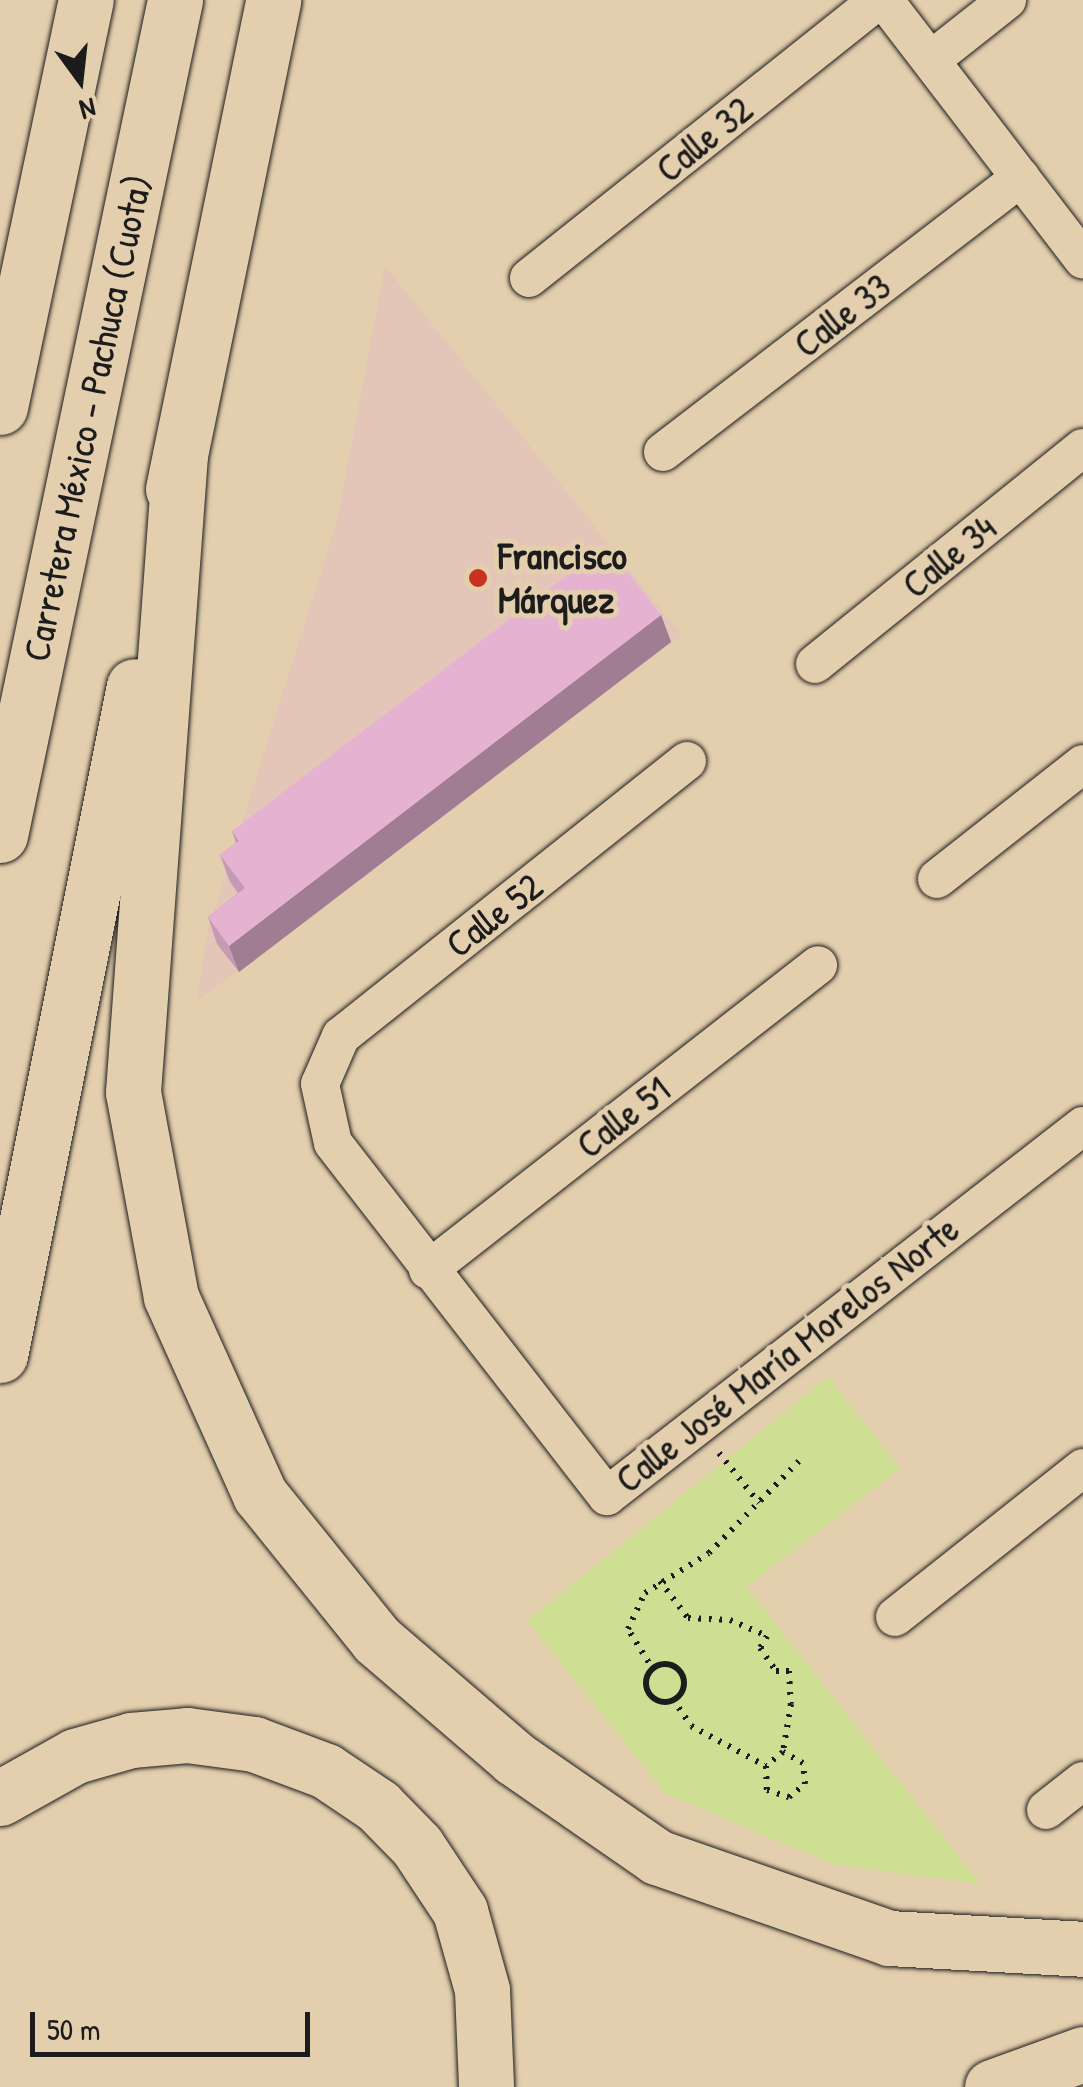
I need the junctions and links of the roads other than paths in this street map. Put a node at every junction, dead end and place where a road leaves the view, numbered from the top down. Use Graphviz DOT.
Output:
graph roads {
  1 [pos="86,0"];
  2 [pos="175,0"];
  3 [pos="273,0"];
  4 [pos="881,0"];
  5 [pos="1007,0"];
  6 [pos="931,60"];
  7 [pos="1021,178"];
  8 [pos="1078,241"];
  9 [pos="530,278"];
  10 [pos="0,406"];
  11 [pos="1083,448"];
  12 [pos="663,452"];
  13 [pos="180,455"];
  14 [pos="815,664"];
  15 [pos="688,761"];
  16 [pos="1083,764"];
  17 [pos="0,835"];
  18 [pos="936,879"];
  19 [pos="818,965"];
  20 [pos="320,1084"];
  21 [pos="1083,1126"];
  22 [pos="428,1270"];
  23 [pos="0,1355"];
  24 [pos="1083,1468"];
  25 [pos="895,1617"];
  26 [pos="1083,1781"];
  27 [pos="0,1798"];
  28 [pos="1046,1810"];
  29 [pos="1083,1948"];
  30 [pos="1083,2054"];
  31 [pos="486,2087"];
  32 [pos="992,2087"];
  1 -- 10 [label="highway"];
  2 -- 17 [label="highway, Carretera México - Pachuca (Cuota)"];
  3 -- 13 [label="highway"];
  4 -- 6 [label="street"];
  4 -- 9 [label="street, Calle 32"];
  5 -- 6 [label="street"];
  6 -- 7 [label="street"];
  7 -- 8 [label="street"];
  7 -- 12 [label="street, Calle 33"];
  11 -- 14 [label="street, Calle 34"];
  13 -- 23 [label="highway"];
  13 -- 29 [label="highway"];
  15 -- 20 [label="street, Calle 52"];
  16 -- 18 [label="street"];
  19 -- 22 [label="street, Calle 51"];
  20 -- 22 [label="street, Calle José María Morelos Norte"];
  21 -- 22 [label="street, Calle José María Morelos Norte"];
  24 -- 25 [label="street"];
  26 -- 28 [label="street"];
  27 -- 31 [label="highway"];
  30 -- 32 [label="highway"];
}
